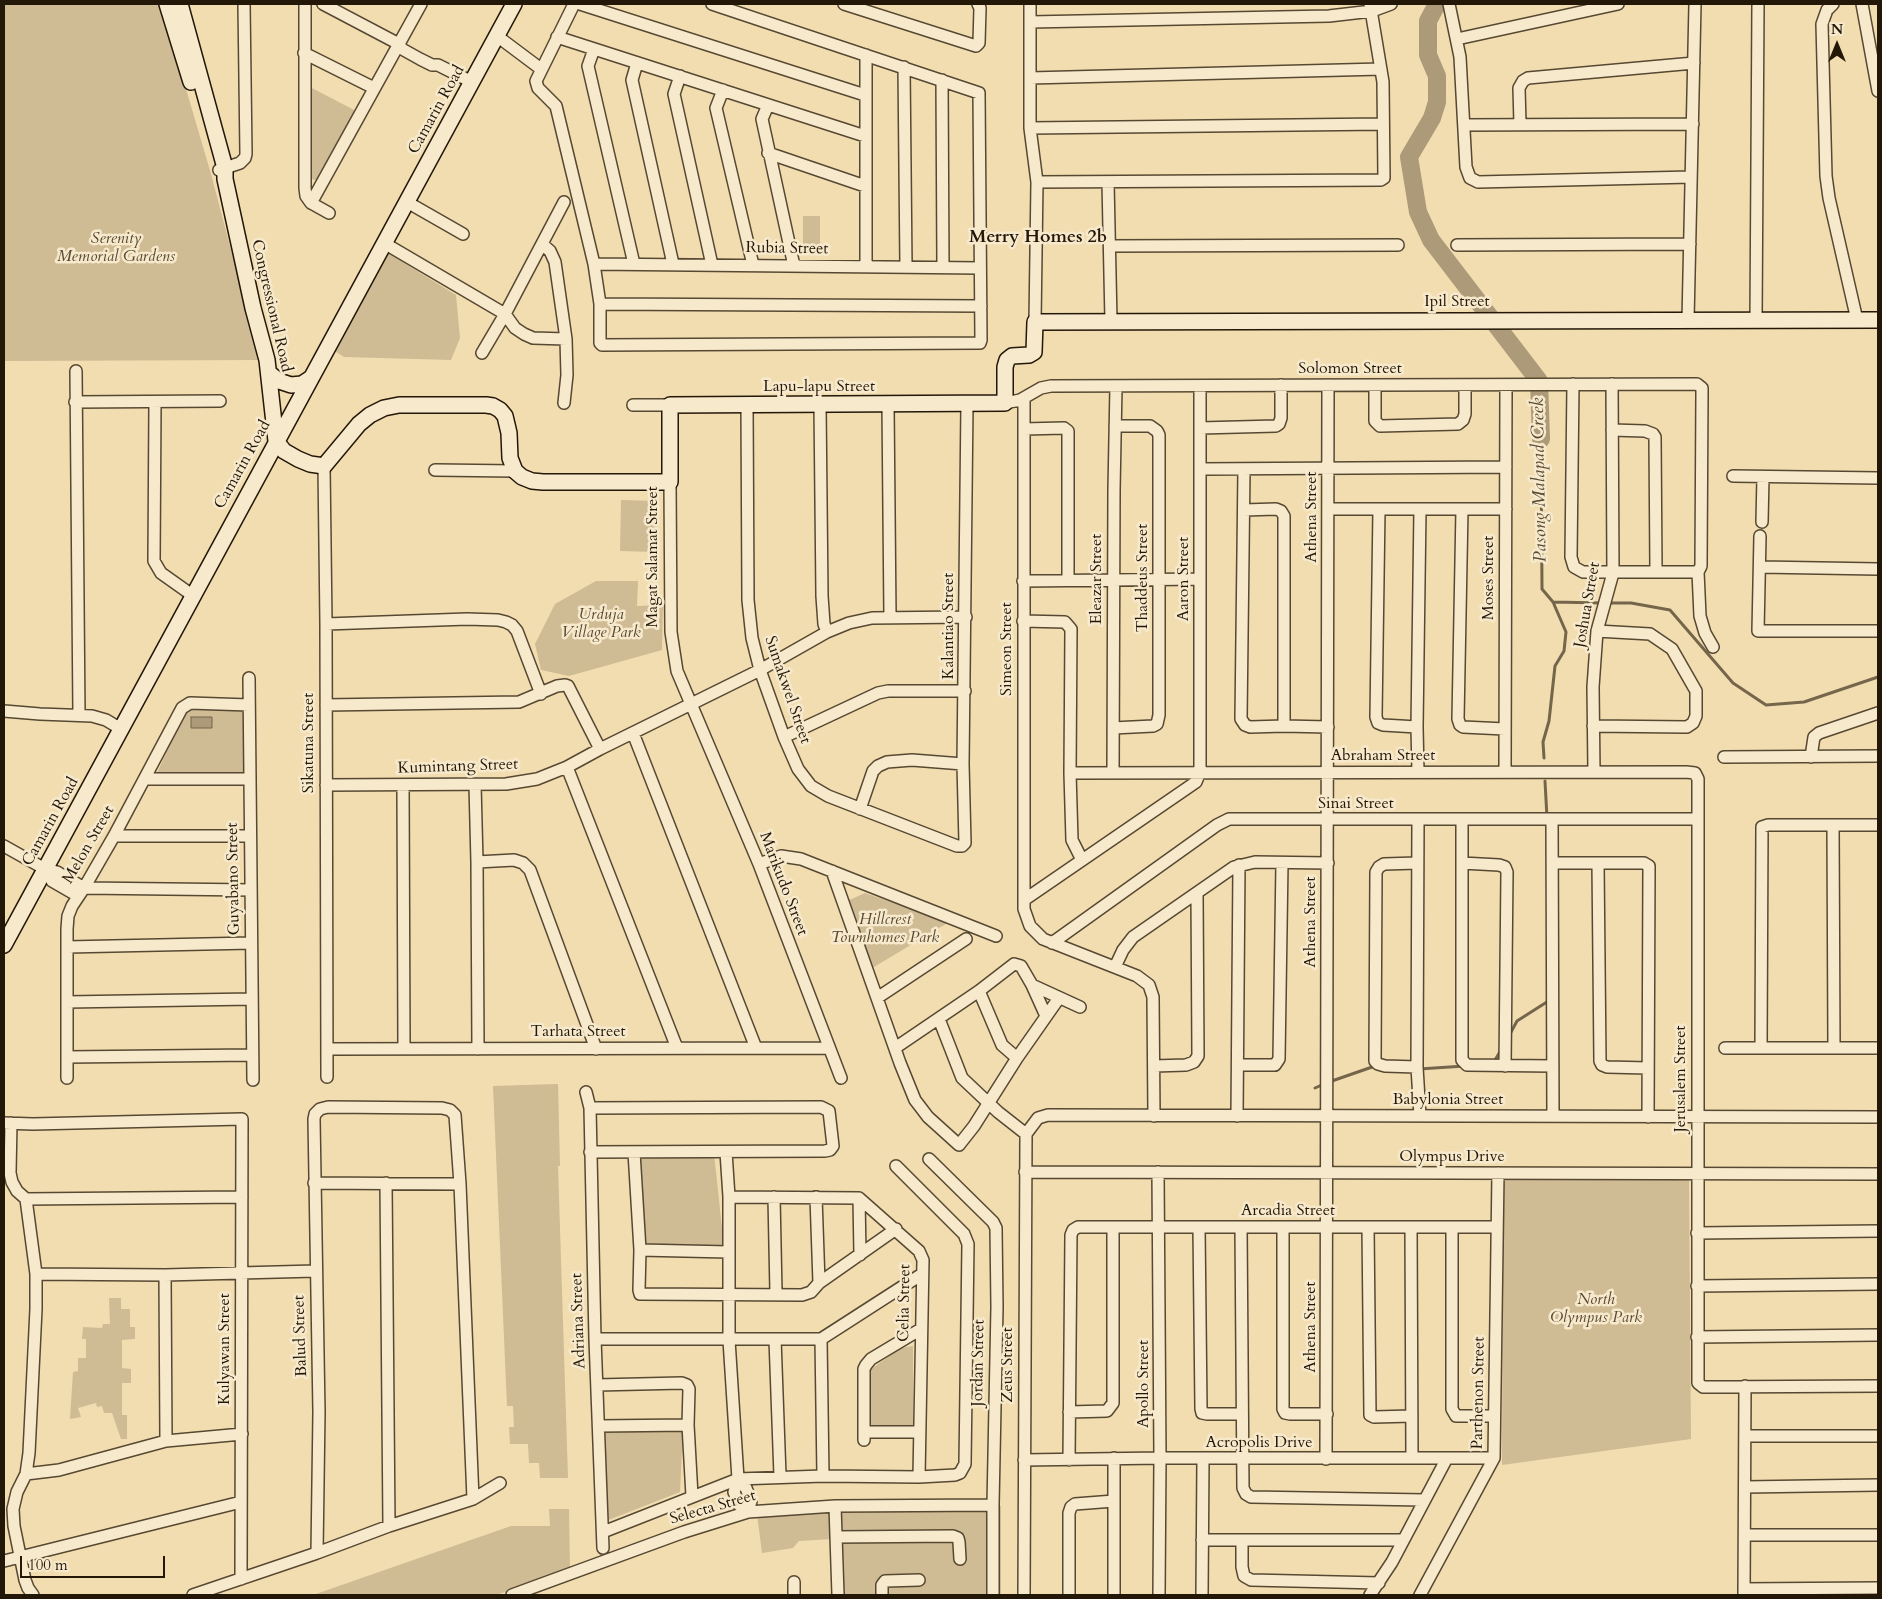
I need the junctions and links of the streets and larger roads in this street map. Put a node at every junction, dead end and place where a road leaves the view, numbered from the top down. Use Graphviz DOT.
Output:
graph roads {
  1 [pos="167,4"];
  2 [pos="180,4"];
  3 [pos="244,4"];
  4 [pos="305,4"];
  5 [pos="323,4"];
  6 [pos="421,4"];
  7 [pos="514,4"];
  8 [pos="574,4"];
  9 [pos="580,4"];
  10 [pos="712,4"];
  11 [pos="844,4"];
  12 [pos="978,4"];
  13 [pos="1030,4"];
  14 [pos="1391,4"];
  15 [pos="1450,4"];
  16 [pos="1618,4"];
  17 [pos="1695,4"];
  18 [pos="1758,4"];
  19 [pos="1833,4"];
  20 [pos="1862,4"];
  21 [pos="1371,7"];
  22 [pos="1030,22"];
  23 [pos="497,34"];
  24 [pos="557,37"];
  25 [pos="1457,39"];
  26 [pos="399,44"];
  27 [pos="594,49"];
  28 [pos="304,53"];
  29 [pos="866,55"];
  30 [pos="637,63"];
  31 [pos="1694,63"];
  32 [pos="904,67"];
  33 [pos="541,69"];
  34 [pos="1381,69"];
  35 [pos="680,76"];
  36 [pos="1030,78"];
  37 [pos="942,80"];
  38 [pos="472,82"];
  39 [pos="374,88"];
  40 [pos="723,90"];
  41 [pos="1878,91"];
  42 [pos="865,95"];
  43 [pos="768,105"];
  44 [pos="1383,124"];
  45 [pos="1464,124"];
  46 [pos="1520,124"];
  47 [pos="1694,124"];
  48 [pos="1030,128"];
  49 [pos="864,136"];
  50 [pos="768,153"];
  51 [pos="223,173"];
  52 [pos="1691,177"];
  53 [pos="1037,182"];
  54 [pos="1108,182"];
  55 [pos="865,186"];
  56 [pos="407,202"];
  57 [pos="564,202"];
  58 [pos="312,203"];
  59 [pos="329,213"];
  60 [pos="463,234"];
  61 [pos="384,243"];
  62 [pos="542,244"];
  63 [pos="1398,244"];
  64 [pos="1690,244"];
  65 [pos="1457,245"];
  66 [pos="1110,246"];
  67 [pos="594,264"];
  68 [pos="634,264"];
  69 [pos="673,264"];
  70 [pos="712,265"];
  71 [pos="753,265"];
  72 [pos="794,266"];
  73 [pos="866,267"];
  74 [pos="906,267"];
  75 [pos="943,267"];
  76 [pos="980,268"];
  77 [pos="600,304"];
  78 [pos="981,306"];
  79 [pos="505,314"];
  80 [pos="1688,320"];
  81 [pos="1756,320"];
  82 [pos="1857,320"];
  83 [pos="1878,320"];
  84 [pos="1111,321"];
  85 [pos="1035,322"];
  86 [pos="566,340"];
  87 [pos="482,353"];
  88 [pos="76,371"];
  89 [pos="270,378"];
  90 [pos="1506,384"];
  91 [pos="1573,384"];
  92 [pos="1612,384"];
  93 [pos="308,385"];
  94 [pos="1281,385"];
  95 [pos="1328,385"];
  96 [pos="1375,385"];
  97 [pos="1465,385"];
  98 [pos="1116,386"];
  99 [pos="1200,386"];
  100 [pos="1024,398"];
  101 [pos="220,401"];
  102 [pos="75,402"];
  103 [pos="155,402"];
  104 [pos="564,403"];
  105 [pos="1005,403"];
  106 [pos="967,404"];
  107 [pos="633,405"];
  108 [pos="670,405"];
  109 [pos="747,405"];
  110 [pos="820,405"];
  111 [pos="888,405"];
  112 [pos="1115,426"];
  113 [pos="1200,428"];
  114 [pos="1024,429"];
  115 [pos="1612,430"];
  116 [pos="276,441"];
  117 [pos="324,466"];
  118 [pos="1506,467"];
  119 [pos="1328,468"];
  120 [pos="1201,469"];
  121 [pos="1244,469"];
  122 [pos="435,470"];
  123 [pos="515,471"];
  124 [pos="1732,476"];
  125 [pos="1763,476"];
  126 [pos="1878,478"];
  127 [pos="670,482"];
  128 [pos="1328,509"];
  129 [pos="1379,509"];
  130 [pos="1420,509"];
  131 [pos="1462,509"];
  132 [pos="1506,509"];
  133 [pos="1244,510"];
  134 [pos="1762,522"];
  135 [pos="1760,536"];
  136 [pos="1760,567"];
  137 [pos="1878,569"];
  138 [pos="1656,571"];
  139 [pos="1698,572"];
  140 [pos="1613,573"];
  141 [pos="1159,579"];
  142 [pos="1200,579"];
  143 [pos="1068,580"];
  144 [pos="1113,580"];
  145 [pos="1023,581"];
  146 [pos="192,595"];
  147 [pos="890,617"];
  148 [pos="966,617"];
  149 [pos="1023,621"];
  150 [pos="326,624"];
  151 [pos="1597,631"];
  152 [pos="1878,631"];
  153 [pos="827,632"];
  154 [pos="1713,648"];
  155 [pos="760,670"];
  156 [pos="249,678"];
  157 [pos="965,691"];
  158 [pos="541,694"];
  159 [pos="249,704"];
  160 [pos="692,704"];
  161 [pos="326,706"];
  162 [pos="4,711"];
  163 [pos="1878,713"];
  164 [pos="79,715"];
  165 [pos="1284,726"];
  166 [pos="1593,726"];
  167 [pos="1328,727"];
  168 [pos="1417,727"];
  169 [pos="1113,728"];
  170 [pos="121,729"];
  171 [pos="1505,729"];
  172 [pos="633,733"];
  173 [pos="784,737"];
  174 [pos="600,749"];
  175 [pos="1878,756"];
  176 [pos="1724,757"];
  177 [pos="1811,757"];
  178 [pos="964,764"];
  179 [pos="567,767"];
  180 [pos="1200,772"];
  181 [pos="1328,772"];
  182 [pos="1418,772"];
  183 [pos="1505,772"];
  184 [pos="1594,772"];
  185 [pos="1070,773"];
  186 [pos="1113,773"];
  187 [pos="1695,773"];
  188 [pos="250,778"];
  189 [pos="145,779"];
  190 [pos="326,785"];
  191 [pos="403,785"];
  192 [pos="475,785"];
  193 [pos="860,808"];
  194 [pos="1552,819"];
  195 [pos="1698,819"];
  196 [pos="1328,820"];
  197 [pos="1418,820"];
  198 [pos="1462,820"];
  199 [pos="1878,825"];
  200 [pos="1833,826"];
  201 [pos="114,836"];
  202 [pos="250,836"];
  203 [pos="4,846"];
  204 [pos="962,846"];
  205 [pos="1082,860"];
  206 [pos="477,862"];
  207 [pos="1282,862"];
  208 [pos="1328,863"];
  209 [pos="1418,863"];
  210 [pos="1462,863"];
  211 [pos="1552,863"];
  212 [pos="1598,863"];
  213 [pos="758,864"];
  214 [pos="1240,865"];
  215 [pos="45,869"];
  216 [pos="832,871"];
  217 [pos="251,890"];
  218 [pos="81,892"];
  219 [pos="1197,893"];
  220 [pos="1024,900"];
  221 [pos="996,936"];
  222 [pos="966,939"];
  223 [pos="251,943"];
  224 [pos="1052,943"];
  225 [pos="4,945"];
  226 [pos="67,947"];
  227 [pos="1115,967"];
  228 [pos="1032,985"];
  229 [pos="980,991"];
  230 [pos="877,998"];
  231 [pos="1059,998"];
  232 [pos="252,999"];
  233 [pos="67,1002"];
  234 [pos="1080,1007"];
  235 [pos="1046,1016"];
  236 [pos="939,1019"];
  237 [pos="596,1048"];
  238 [pos="677,1048"];
  239 [pos="756,1048"];
  240 [pos="829,1048"];
  241 [pos="895,1048"];
  242 [pos="1725,1048"];
  243 [pos="1761,1048"];
  244 [pos="1834,1048"];
  245 [pos="1878,1048"];
  246 [pos="327,1049"];
  247 [pos="404,1049"];
  248 [pos="478,1049"];
  249 [pos="252,1055"];
  250 [pos="67,1057"];
  251 [pos="1017,1058"];
  252 [pos="1238,1065"];
  253 [pos="1154,1066"];
  254 [pos="1505,1066"];
  255 [pos="1552,1066"];
  256 [pos="1417,1067"];
  257 [pos="1648,1068"];
  258 [pos="327,1077"];
  259 [pos="67,1078"];
  260 [pos="841,1078"];
  261 [pos="252,1080"];
  262 [pos="586,1092"];
  263 [pos="988,1104"];
  264 [pos="590,1108"];
  265 [pos="1154,1116"];
  266 [pos="1237,1116"];
  267 [pos="1328,1116"];
  268 [pos="1420,1116"];
  269 [pos="1553,1116"];
  270 [pos="1648,1117"];
  271 [pos="1698,1117"];
  272 [pos="1878,1117"];
  273 [pos="7,1123"];
  274 [pos="1026,1134"];
  275 [pos="590,1152"];
  276 [pos="634,1152"];
  277 [pos="726,1152"];
  278 [pos="929,1159"];
  279 [pos="896,1166"];
  280 [pos="1025,1172"];
  281 [pos="1158,1172"];
  282 [pos="1328,1172"];
  283 [pos="1498,1173"];
  284 [pos="1697,1173"];
  285 [pos="1878,1174"];
  286 [pos="314,1183"];
  287 [pos="386,1183"];
  288 [pos="460,1184"];
  289 [pos="242,1197"];
  290 [pos="728,1197"];
  291 [pos="774,1197"];
  292 [pos="816,1197"];
  293 [pos="859,1198"];
  294 [pos="26,1199"];
  295 [pos="1113,1227"];
  296 [pos="1159,1227"];
  297 [pos="1199,1227"];
  298 [pos="1241,1227"];
  299 [pos="1283,1227"];
  300 [pos="1327,1227"];
  301 [pos="1368,1227"];
  302 [pos="1411,1227"];
  303 [pos="1452,1227"];
  304 [pos="1497,1227"];
  305 [pos="896,1229"];
  306 [pos="1878,1231"];
  307 [pos="1697,1233"];
  308 [pos="640,1250"];
  309 [pos="729,1252"];
  310 [pos="860,1255"];
  311 [pos="315,1271"];
  312 [pos="242,1273"];
  313 [pos="36,1274"];
  314 [pos="922,1274"];
  315 [pos="165,1275"];
  316 [pos="819,1283"];
  317 [pos="1878,1284"];
  318 [pos="1697,1286"];
  319 [pos="776,1294"];
  320 [pos="730,1295"];
  321 [pos="920,1329"];
  322 [pos="1878,1335"];
  323 [pos="1697,1337"];
  324 [pos="821,1338"];
  325 [pos="595,1340"];
  326 [pos="729,1340"];
  327 [pos="776,1340"];
  328 [pos="597,1385"];
  329 [pos="1745,1386"];
  330 [pos="1878,1386"];
  331 [pos="1069,1412"];
  332 [pos="1242,1414"];
  333 [pos="1326,1414"];
  334 [pos="1412,1416"];
  335 [pos="1494,1416"];
  336 [pos="688,1425"];
  337 [pos="598,1426"];
  338 [pos="920,1432"];
  339 [pos="242,1434"];
  340 [pos="1745,1436"];
  341 [pos="1878,1436"];
  342 [pos="166,1441"];
  343 [pos="1114,1458"];
  344 [pos="1160,1458"];
  345 [pos="1326,1458"];
  346 [pos="1412,1458"];
  347 [pos="1447,1458"];
  348 [pos="1494,1458"];
  349 [pos="1203,1459"];
  350 [pos="1243,1459"];
  351 [pos="1024,1460"];
  352 [pos="1069,1460"];
  353 [pos="26,1474"];
  354 [pos="780,1476"];
  355 [pos="823,1476"];
  356 [pos="920,1477"];
  357 [pos="738,1479"];
  358 [pos="500,1483"];
  359 [pos="1878,1484"];
  360 [pos="1745,1487"];
  361 [pos="692,1496"];
  362 [pos="473,1499"];
  363 [pos="1424,1500"];
  364 [pos="1114,1501"];
  365 [pos="241,1502"];
  366 [pos="992,1505"];
  367 [pos="835,1506"];
  368 [pos="748,1512"];
  369 [pos="389,1526"];
  370 [pos="602,1532"];
  371 [pos="1745,1535"];
  372 [pos="1878,1535"];
  373 [pos="836,1538"];
  374 [pos="1202,1540"];
  375 [pos="1403,1540"];
  376 [pos="1242,1541"];
  377 [pos="603,1548"];
  378 [pos="317,1553"];
  379 [pos="20,1557"];
  380 [pos="960,1559"];
  381 [pos="4,1561"];
  382 [pos="241,1579"];
  383 [pos="919,1580"];
  384 [pos="794,1582"];
  385 [pos="1379,1583"];
  386 [pos="1878,1588"];
  387 [pos="1744,1592"];
  388 [pos="33,1595"];
  389 [pos="193,1595"];
  390 [pos="512,1595"];
  391 [pos="794,1595"];
  392 [pos="838,1595"];
  393 [pos="882,1595"];
  394 [pos="993,1595"];
  395 [pos="1024,1595"];
  396 [pos="1069,1595"];
  397 [pos="1114,1595"];
  398 [pos="1159,1595"];
  399 [pos="1202,1595"];
  400 [pos="1370,1595"];
  401 [pos="1420,1595"];
  1 -- 51 [label="street, Congressional Road"];
  2 -- 51 [label="street, Congressional Road"];
  3 -- 51 [label="street"];
  4 -- 28 [label="street"];
  5 -- 26 [label="street"];
  6 -- 26 [label="street"];
  7 -- 23 [label="street, Camarin Road"];
  8 -- 24 [label="street"];
  9 -- 42 [label="street"];
  10 -- 29 [label="street"];
  11 -- 12 [label="street"];
  13 -- 22 [label="street"];
  14 -- 21 [label="street"];
  15 -- 25 [label="street"];
  16 -- 25 [label="street"];
  17 -- 31 [label="street"];
  18 -- 81 [label="street"];
  19 -- 82 [label="street"];
  20 -- 41 [label="street"];
  21 -- 22 [label="street"];
  21 -- 34 [label="street"];
  22 -- 36 [label="street"];
  23 -- 33 [label="street"];
  23 -- 38 [label="street, Camarin Road"];
  24 -- 27 [label="street"];
  24 -- 33 [label="street"];
  25 -- 45 [label="street"];
  26 -- 38 [label="street"];
  26 -- 39 [label="street"];
  27 -- 30 [label="street"];
  27 -- 68 [label="street"];
  28 -- 39 [label="street"];
  28 -- 58 [label="street"];
  29 -- 32 [label="street"];
  29 -- 42 [label="street"];
  30 -- 35 [label="street"];
  30 -- 69 [label="street"];
  31 -- 46 [label="street"];
  31 -- 47 [label="street"];
  32 -- 37 [label="street"];
  32 -- 74 [label="street"];
  33 -- 67 [label="street"];
  34 -- 36 [label="street"];
  34 -- 44 [label="street"];
  35 -- 40 [label="street"];
  35 -- 70 [label="street"];
  36 -- 48 [label="street"];
  37 -- 75 [label="street"];
  37 -- 76 [label="street"];
  38 -- 56 [label="street, Camarin Road"];
  39 -- 58 [label="street"];
  40 -- 43 [label="street"];
  40 -- 71 [label="street"];
  42 -- 49 [label="street"];
  43 -- 49 [label="street"];
  43 -- 50 [label="street"];
  44 -- 48 [label="street"];
  44 -- 54 [label="street"];
  45 -- 46 [label="street"];
  45 -- 52 [label="street"];
  46 -- 47 [label="street"];
  47 -- 52 [label="street"];
  48 -- 53 [label="street"];
  49 -- 55 [label="street"];
  50 -- 55 [label="street"];
  50 -- 72 [label="street"];
  51 -- 89 [label="street, Congressional Road"];
  52 -- 64 [label="street"];
  53 -- 54 [label="street"];
  53 -- 85 [label="street"];
  54 -- 66 [label="street"];
  55 -- 73 [label="street"];
  56 -- 60 [label="street"];
  56 -- 61 [label="street, Camarin Road"];
  57 -- 62 [label="street"];
  58 -- 59 [label="street"];
  61 -- 79 [label="street"];
  61 -- 93 [label="street, Camarin Road"];
  62 -- 79 [label="street"];
  62 -- 86 [label="street"];
  63 -- 66 [label="street"];
  64 -- 65 [label="street"];
  64 -- 80 [label="street"];
  66 -- 84 [label="street"];
  67 -- 68 [label="street, Rubia Street"];
  67 -- 77 [label="street"];
  68 -- 69 [label="street, Rubia Street"];
  69 -- 70 [label="street, Rubia Street"];
  70 -- 71 [label="street, Rubia Street"];
  71 -- 72 [label="street, Rubia Street"];
  72 -- 73 [label="street, Rubia Street"];
  73 -- 74 [label="street, Rubia Street"];
  74 -- 75 [label="street, Rubia Street"];
  75 -- 76 [label="street, Rubia Street"];
  76 -- 78 [label="street"];
  77 -- 78 [label="street"];
  77 -- 78 [label="street"];
  79 -- 86 [label="street"];
  79 -- 87 [label="street"];
  80 -- 81 [label="street, Ipil Street"];
  80 -- 84 [label="street, Ipil Street"];
  81 -- 82 [label="street, Ipil Street"];
  82 -- 83 [label="street, Ipil Street"];
  84 -- 85 [label="street, Ipil Street"];
  85 -- 105 [label="street"];
  86 -- 104 [label="street"];
  88 -- 102 [label="street"];
  89 -- 93 [label="street"];
  89 -- 116 [label="street, Congressional Road"];
  90 -- 91 [label="street, Solomon Street"];
  90 -- 97 [label="street, Solomon Street"];
  90 -- 118 [label="street, Moses Street"];
  91 -- 92 [label="street, Solomon Street"];
  91 -- 140 [label="street"];
  92 -- 115 [label="street, Joshua Street"];
  92 -- 139 [label="street, Solomon Street"];
  93 -- 116 [label="street, Camarin Road"];
  94 -- 95 [label="street, Solomon Street"];
  94 -- 99 [label="street, Solomon Street"];
  94 -- 113 [label="street"];
  95 -- 96 [label="street, Solomon Street"];
  95 -- 119 [label="street, Athena Street"];
  96 -- 97 [label="street, Solomon Street"];
  96 -- 97 [label="street"];
  98 -- 99 [label="street, Solomon Street"];
  98 -- 100 [label="street, Solomon Street"];
  98 -- 112 [label="street, Eleazar Street"];
  99 -- 113 [label="street, Aaron Street"];
  100 -- 105 [label="street, Solomon Street"];
  100 -- 114 [label="street, Simeon Street"];
  101 -- 103 [label="street"];
  102 -- 103 [label="street"];
  102 -- 164 [label="street"];
  103 -- 146 [label="street"];
  105 -- 106 [label="street, Lapu-lapu Street"];
  106 -- 111 [label="street, Lapu-lapu Street"];
  106 -- 148 [label="street, Kalantiao Street"];
  107 -- 108 [label="street, Lapu-lapu Street"];
  108 -- 109 [label="street, Lapu-lapu Street"];
  108 -- 127 [label="street, Magat Salamat Street"];
  109 -- 110 [label="street, Lapu-lapu Street"];
  109 -- 155 [label="street, Sumakwel Street"];
  110 -- 111 [label="street, Lapu-lapu Street"];
  110 -- 153 [label="street"];
  111 -- 147 [label="street"];
  112 -- 141 [label="street, Thaddeus Street"];
  112 -- 144 [label="street, Eleazar Street"];
  113 -- 120 [label="street, Aaron Street"];
  114 -- 143 [label="street"];
  114 -- 145 [label="street, Simeon Street"];
  115 -- 138 [label="street"];
  115 -- 140 [label="street, Joshua Street"];
  116 -- 117 [label="street"];
  116 -- 146 [label="street, Camarin Road"];
  117 -- 123 [label="street"];
  117 -- 150 [label="street, Sikatuna Street"];
  118 -- 119 [label="street"];
  118 -- 132 [label="street, Moses Street"];
  119 -- 121 [label="street"];
  119 -- 128 [label="street, Athena Street"];
  120 -- 121 [label="street"];
  120 -- 142 [label="street, Aaron Street"];
  121 -- 133 [label="street"];
  122 -- 123 [label="street"];
  123 -- 127 [label="street"];
  124 -- 125 [label="street"];
  125 -- 126 [label="street"];
  125 -- 134 [label="street"];
  127 -- 160 [label="street, Magat Salamat Street"];
  128 -- 129 [label="street"];
  128 -- 167 [label="street, Athena Street"];
  129 -- 130 [label="street"];
  129 -- 168 [label="street"];
  130 -- 131 [label="street"];
  130 -- 168 [label="street"];
  131 -- 132 [label="street"];
  131 -- 171 [label="street"];
  132 -- 171 [label="street, Moses Street"];
  133 -- 165 [label="street"];
  133 -- 165 [label="street"];
  135 -- 136 [label="street"];
  136 -- 137 [label="street"];
  136 -- 152 [label="street"];
  138 -- 139 [label="street"];
  138 -- 140 [label="street"];
  139 -- 154 [label="street"];
  140 -- 151 [label="street, Joshua Street"];
  141 -- 142 [label="street"];
  141 -- 144 [label="street"];
  141 -- 169 [label="street, Thaddeus Street"];
  142 -- 180 [label="street, Aaron Street"];
  143 -- 144 [label="street"];
  143 -- 145 [label="street"];
  144 -- 169 [label="street, Eleazar Street"];
  145 -- 149 [label="street, Simeon Street"];
  146 -- 170 [label="street, Camarin Road"];
  147 -- 148 [label="street, Kumintang Street"];
  147 -- 153 [label="street, Kumintang Street"];
  148 -- 157 [label="street, Kalantiao Street"];
  149 -- 185 [label="street"];
  149 -- 220 [label="street, Simeon Street"];
  150 -- 158 [label="street"];
  150 -- 161 [label="street, Sikatuna Street"];
  151 -- 166 [label="street, Joshua Street"];
  151 -- 166 [label="street"];
  153 -- 155 [label="street, Kumintang Street"];
  155 -- 160 [label="street, Kumintang Street"];
  155 -- 173 [label="street, Sumakwel Street"];
  156 -- 159 [label="street, Guyabano Street"];
  157 -- 173 [label="street"];
  157 -- 178 [label="street, Kalantiao Street"];
  158 -- 161 [label="street"];
  158 -- 174 [label="street"];
  159 -- 188 [label="street, Guyabano Street"];
  159 -- 189 [label="street, Melon Street"];
  160 -- 172 [label="street, Kumintang Street"];
  160 -- 213 [label="street, Marikudo Street"];
  161 -- 190 [label="street, Sikatuna Street"];
  162 -- 164 [label="street"];
  163 -- 177 [label="street"];
  164 -- 170 [label="street"];
  165 -- 167 [label="street"];
  166 -- 184 [label="street, Joshua Street"];
  167 -- 181 [label="street, Athena Street"];
  168 -- 182 [label="street"];
  169 -- 186 [label="street, Eleazar Street"];
  170 -- 215 [label="street, Camarin Road"];
  171 -- 183 [label="street, Moses Street"];
  172 -- 174 [label="street, Kumintang Street"];
  172 -- 239 [label="street"];
  173 -- 193 [label="street, Sumakwel Street"];
  174 -- 179 [label="street, Kumintang Street"];
  175 -- 177 [label="street"];
  176 -- 177 [label="street"];
  178 -- 193 [label="street"];
  178 -- 204 [label="street, Kalantiao Street"];
  179 -- 192 [label="street, Kumintang Street"];
  179 -- 238 [label="street"];
  180 -- 181 [label="street, Abraham Street"];
  180 -- 186 [label="street, Abraham Street"];
  180 -- 205 [label="street"];
  181 -- 182 [label="street, Abraham Street"];
  181 -- 196 [label="street, Athena Street"];
  182 -- 183 [label="street, Abraham Street"];
  183 -- 184 [label="street, Abraham Street"];
  184 -- 187 [label="street, Abraham Street"];
  185 -- 186 [label="street, Abraham Street"];
  185 -- 205 [label="street"];
  187 -- 195 [label="street, Jerusalem Street"];
  188 -- 189 [label="street"];
  188 -- 202 [label="street, Guyabano Street"];
  189 -- 201 [label="street, Melon Street"];
  190 -- 191 [label="street, Kumintang Street"];
  190 -- 246 [label="street, Sikatuna Street"];
  191 -- 192 [label="street, Kumintang Street"];
  191 -- 247 [label="street"];
  192 -- 206 [label="street"];
  193 -- 204 [label="street, Sumakwel Street"];
  194 -- 195 [label="street, Sinai Street"];
  194 -- 198 [label="street, Sinai Street"];
  194 -- 211 [label="street"];
  195 -- 271 [label="street, Jerusalem Street"];
  196 -- 197 [label="street, Sinai Street"];
  196 -- 208 [label="street, Athena Street"];
  196 -- 224 [label="street, Sinai Street"];
  197 -- 198 [label="street, Sinai Street"];
  197 -- 209 [label="street"];
  198 -- 210 [label="street"];
  199 -- 200 [label="street"];
  200 -- 243 [label="street"];
  200 -- 244 [label="street"];
  201 -- 202 [label="street"];
  201 -- 218 [label="street, Melon Street"];
  202 -- 217 [label="street, Guyabano Street"];
  203 -- 215 [label="street"];
  205 -- 220 [label="street"];
  206 -- 237 [label="street"];
  206 -- 248 [label="street"];
  207 -- 208 [label="street"];
  207 -- 214 [label="street"];
  207 -- 252 [label="street"];
  208 -- 267 [label="street, Athena Street"];
  209 -- 256 [label="street"];
  209 -- 256 [label="street"];
  210 -- 254 [label="street"];
  210 -- 254 [label="street"];
  211 -- 212 [label="street"];
  211 -- 255 [label="street"];
  212 -- 257 [label="street"];
  212 -- 257 [label="street"];
  213 -- 216 [label="street"];
  213 -- 240 [label="street, Marikudo Street"];
  214 -- 219 [label="street"];
  214 -- 252 [label="street"];
  215 -- 218 [label="street"];
  215 -- 225 [label="street, Camarin Road"];
  216 -- 221 [label="street"];
  216 -- 230 [label="street"];
  217 -- 218 [label="street"];
  217 -- 223 [label="street, Guyabano Street"];
  218 -- 226 [label="street, Melon Street"];
  219 -- 227 [label="street"];
  219 -- 253 [label="street"];
  220 -- 224 [label="street, Simeon Street"];
  222 -- 230 [label="street"];
  223 -- 226 [label="street"];
  223 -- 232 [label="street, Guyabano Street"];
  224 -- 227 [label="street, Simeon Street"];
  226 -- 233 [label="street, Melon Street"];
  227 -- 253 [label="street, Simeon Street"];
  228 -- 229 [label="street"];
  228 -- 231 [label="street"];
  228 -- 235 [label="street"];
  229 -- 236 [label="street"];
  229 -- 251 [label="street"];
  230 -- 241 [label="street"];
  231 -- 234 [label="street"];
  231 -- 235 [label="street"];
  232 -- 233 [label="street"];
  232 -- 249 [label="street, Guyabano Street"];
  233 -- 250 [label="street, Melon Street"];
  235 -- 251 [label="street"];
  236 -- 241 [label="street"];
  236 -- 263 [label="street"];
  237 -- 238 [label="street, Tarhata Street"];
  237 -- 248 [label="street, Tarhata Street"];
  238 -- 239 [label="street, Tarhata Street"];
  239 -- 240 [label="street, Tarhata Street"];
  240 -- 260 [label="street, Marikudo Street"];
  241 -- 263 [label="street"];
  242 -- 243 [label="street"];
  243 -- 244 [label="street"];
  244 -- 245 [label="street"];
  246 -- 247 [label="street, Tarhata Street"];
  246 -- 258 [label="street, Sikatuna Street"];
  247 -- 248 [label="street, Tarhata Street"];
  249 -- 250 [label="street"];
  249 -- 261 [label="street, Guyabano Street"];
  250 -- 259 [label="street, Melon Street"];
  251 -- 263 [label="street"];
  252 -- 266 [label="street"];
  253 -- 265 [label="street, Simeon Street"];
  254 -- 255 [label="street"];
  255 -- 269 [label="street"];
  256 -- 268 [label="street"];
  257 -- 270 [label="street"];
  262 -- 264 [label="street, Adriana Street"];
  263 -- 274 [label="street"];
  264 -- 275 [label="street, Adriana Street"];
  264 -- 277 [label="street"];
  265 -- 266 [label="street, Babylonia Street"];
  265 -- 274 [label="street, Babylonia Street"];
  266 -- 267 [label="street, Babylonia Street"];
  267 -- 268 [label="street, Babylonia Street"];
  267 -- 282 [label="street, Athena Street"];
  268 -- 269 [label="street, Babylonia Street"];
  269 -- 270 [label="street, Babylonia Street"];
  270 -- 271 [label="street, Babylonia Street"];
  271 -- 272 [label="street, Babylonia Street"];
  271 -- 284 [label="street, Jerusalem Street"];
  273 -- 289 [label="street, Kulyawan Street"];
  273 -- 294 [label="street"];
  274 -- 280 [label="street, Zeus Street"];
  275 -- 276 [label="street"];
  275 -- 325 [label="street, Adriana Street"];
  276 -- 277 [label="street"];
  276 -- 308 [label="street"];
  277 -- 290 [label="street"];
  278 -- 366 [label="street, Jordan Street"];
  279 -- 356 [label="street"];
  280 -- 281 [label="street, Olympus Drive"];
  280 -- 351 [label="street, Zeus Street"];
  281 -- 282 [label="street, Olympus Drive"];
  281 -- 296 [label="street, Apollo Street"];
  282 -- 283 [label="street, Olympus Drive"];
  282 -- 300 [label="street, Athena Street"];
  283 -- 284 [label="street, Olympus Drive"];
  283 -- 304 [label="street, Parthenon Street"];
  284 -- 285 [label="street, Olympus Drive"];
  284 -- 307 [label="street, Jerusalem Street"];
  286 -- 287 [label="street"];
  286 -- 288 [label="street, Balud Street"];
  286 -- 311 [label="street, Balud Street"];
  287 -- 288 [label="street"];
  287 -- 369 [label="street"];
  288 -- 362 [label="street"];
  289 -- 294 [label="street"];
  289 -- 312 [label="street, Kulyawan Street"];
  290 -- 291 [label="street"];
  290 -- 309 [label="street"];
  291 -- 292 [label="street"];
  291 -- 319 [label="street"];
  292 -- 293 [label="street"];
  292 -- 316 [label="street"];
  293 -- 305 [label="street, Celia Street"];
  293 -- 310 [label="street"];
  294 -- 313 [label="street"];
  295 -- 296 [label="street, Arcadia Street"];
  295 -- 331 [label="street, Arcadia Street"];
  295 -- 331 [label="street"];
  296 -- 297 [label="street, Arcadia Street"];
  296 -- 344 [label="street, Apollo Street"];
  297 -- 298 [label="street, Arcadia Street"];
  297 -- 332 [label="street"];
  298 -- 299 [label="street, Arcadia Street"];
  298 -- 332 [label="street"];
  299 -- 300 [label="street, Arcadia Street"];
  299 -- 333 [label="street"];
  300 -- 301 [label="street, Arcadia Street"];
  300 -- 333 [label="street, Athena Street"];
  301 -- 302 [label="street, Arcadia Street"];
  301 -- 334 [label="street"];
  302 -- 303 [label="street, Arcadia Street"];
  302 -- 334 [label="street"];
  303 -- 304 [label="street, Arcadia Street"];
  303 -- 335 [label="street"];
  304 -- 335 [label="street, Parthenon Street"];
  305 -- 310 [label="street"];
  305 -- 314 [label="street, Celia Street"];
  306 -- 307 [label="street"];
  307 -- 318 [label="street, Jerusalem Street"];
  308 -- 309 [label="street"];
  308 -- 320 [label="street"];
  309 -- 320 [label="street"];
  310 -- 316 [label="street"];
  311 -- 312 [label="street"];
  311 -- 378 [label="street, Balud Street"];
  312 -- 315 [label="street"];
  312 -- 339 [label="street, Kulyawan Street"];
  313 -- 315 [label="street"];
  313 -- 353 [label="street"];
  314 -- 321 [label="street, Celia Street"];
  314 -- 324 [label="street"];
  315 -- 342 [label="street"];
  316 -- 319 [label="street"];
  317 -- 318 [label="street"];
  318 -- 323 [label="street, Jerusalem Street"];
  319 -- 320 [label="street"];
  320 -- 326 [label="street"];
  321 -- 338 [label="street, Celia Street"];
  321 -- 338 [label="street"];
  322 -- 323 [label="street"];
  323 -- 329 [label="street, Jerusalem Street"];
  324 -- 327 [label="street"];
  324 -- 355 [label="street"];
  325 -- 326 [label="street"];
  325 -- 328 [label="street, Adriana Street"];
  326 -- 327 [label="street"];
  326 -- 357 [label="street"];
  327 -- 354 [label="street"];
  328 -- 336 [label="street"];
  328 -- 337 [label="street, Adriana Street"];
  329 -- 330 [label="street"];
  329 -- 340 [label="street"];
  331 -- 352 [label="street"];
  332 -- 350 [label="street"];
  333 -- 345 [label="street, Athena Street"];
  334 -- 346 [label="street"];
  335 -- 348 [label="street, Parthenon Street"];
  336 -- 337 [label="street"];
  336 -- 361 [label="street"];
  337 -- 370 [label="street, Adriana Street"];
  338 -- 356 [label="street, Celia Street"];
  339 -- 342 [label="street"];
  339 -- 365 [label="street, Kulyawan Street"];
  340 -- 341 [label="street"];
  340 -- 360 [label="street"];
  342 -- 353 [label="street"];
  343 -- 344 [label="street, Acropolis Drive"];
  343 -- 352 [label="street, Acropolis Drive"];
  343 -- 364 [label="street"];
  344 -- 349 [label="street, Acropolis Drive"];
  344 -- 398 [label="street, Apollo Street"];
  345 -- 346 [label="street, Acropolis Drive"];
  345 -- 350 [label="street, Acropolis Drive"];
  346 -- 347 [label="street, Acropolis Drive"];
  347 -- 348 [label="street, Acropolis Drive"];
  347 -- 363 [label="street"];
  348 -- 401 [label="street, Parthenon Street"];
  349 -- 350 [label="street, Acropolis Drive"];
  349 -- 374 [label="street"];
  350 -- 363 [label="street"];
  351 -- 352 [label="street, Acropolis Drive"];
  351 -- 395 [label="street, Zeus Street"];
  353 -- 379 [label="street"];
  354 -- 355 [label="street"];
  354 -- 357 [label="street"];
  355 -- 356 [label="street"];
  357 -- 361 [label="street"];
  357 -- 368 [label="street"];
  358 -- 362 [label="street"];
  359 -- 360 [label="street"];
  360 -- 371 [label="street"];
  361 -- 370 [label="street"];
  362 -- 369 [label="street"];
  363 -- 375 [label="street"];
  364 -- 396 [label="street"];
  364 -- 397 [label="street"];
  365 -- 379 [label="street"];
  365 -- 382 [label="street, Kulyawan Street"];
  366 -- 367 [label="street, Selecta Street"];
  366 -- 394 [label="street, Jordan Street"];
  367 -- 368 [label="street, Selecta Street"];
  367 -- 373 [label="street"];
  368 -- 390 [label="street, Selecta Street"];
  369 -- 378 [label="street"];
  370 -- 377 [label="street, Adriana Street"];
  371 -- 372 [label="street"];
  371 -- 387 [label="street"];
  373 -- 380 [label="street"];
  373 -- 392 [label="street"];
  374 -- 376 [label="street"];
  374 -- 399 [label="street"];
  375 -- 376 [label="street"];
  375 -- 385 [label="street"];
  376 -- 385 [label="street"];
  378 -- 382 [label="street"];
  379 -- 381 [label="street"];
  379 -- 388 [label="street"];
  382 -- 389 [label="street"];
  383 -- 393 [label="street"];
  384 -- 391 [label="street"];
  385 -- 400 [label="street"];
  386 -- 387 [label="street"];
}
